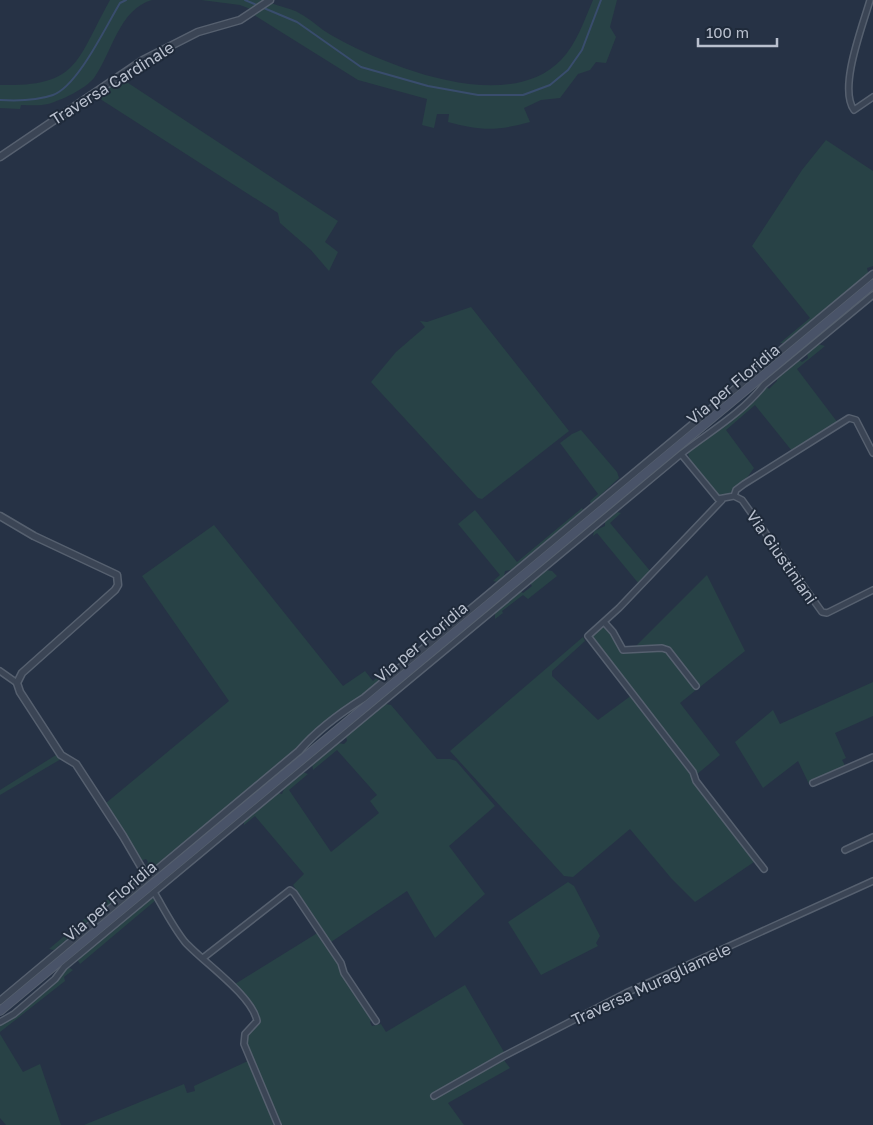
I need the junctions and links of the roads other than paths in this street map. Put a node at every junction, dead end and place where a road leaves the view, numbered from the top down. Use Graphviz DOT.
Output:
graph roads {
  1 [pos="270,0"];
  2 [pos="870,0"];
  3 [pos="873,97"];
  4 [pos="0,156"];
  5 [pos="873,274"];
  6 [pos="873,286"];
  7 [pos="873,295"];
  8 [pos="873,453"];
  9 [pos="681,454"];
  10 [pos="734,496"];
  11 [pos="722,500"];
  12 [pos="0,516"];
  13 [pos="873,590"];
  14 [pos="604,622"];
  15 [pos="0,671"];
  16 [pos="17,683"];
  17 [pos="696,686"];
  18 [pos="873,756"];
  19 [pos="813,783"];
  20 [pos="873,837"];
  21 [pos="845,850"];
  22 [pos="764,869"];
  23 [pos="146,877"];
  24 [pos="873,881"];
  25 [pos="154,892"];
  26 [pos="203,958"];
  27 [pos="0,1001"];
  28 [pos="0,1011"];
  29 [pos="376,1021"];
  30 [pos="0,1022"];
  31 [pos="434,1096"];
  32 [pos="278,1125"];
  1 -- 4 [label="street, Traversa Cardinale"];
  2 -- 3 [label="street"];
  5 -- 23 [label="street"];
  6 -- 28 [label="main road, Via per Floridia"];
  7 -- 9 [label="street"];
  8 -- 10 [label="street"];
  9 -- 11 [label="street"];
  9 -- 25 [label="street"];
  10 -- 11 [label="street, Via Giustiniani"];
  10 -- 13 [label="street, Via Giustiniani"];
  11 -- 14 [label="street"];
  12 -- 16 [label="street"];
  14 -- 17 [label="street"];
  14 -- 22 [label="street"];
  15 -- 16 [label="street"];
  16 -- 23 [label="street"];
  18 -- 19 [label="street"];
  20 -- 21 [label="street"];
  23 -- 27 [label="street"];
  24 -- 31 [label="street, Traversa Muragliamele"];
  25 -- 26 [label="street"];
  25 -- 30 [label="street"];
  26 -- 29 [label="street"];
  26 -- 32 [label="street"];
}
